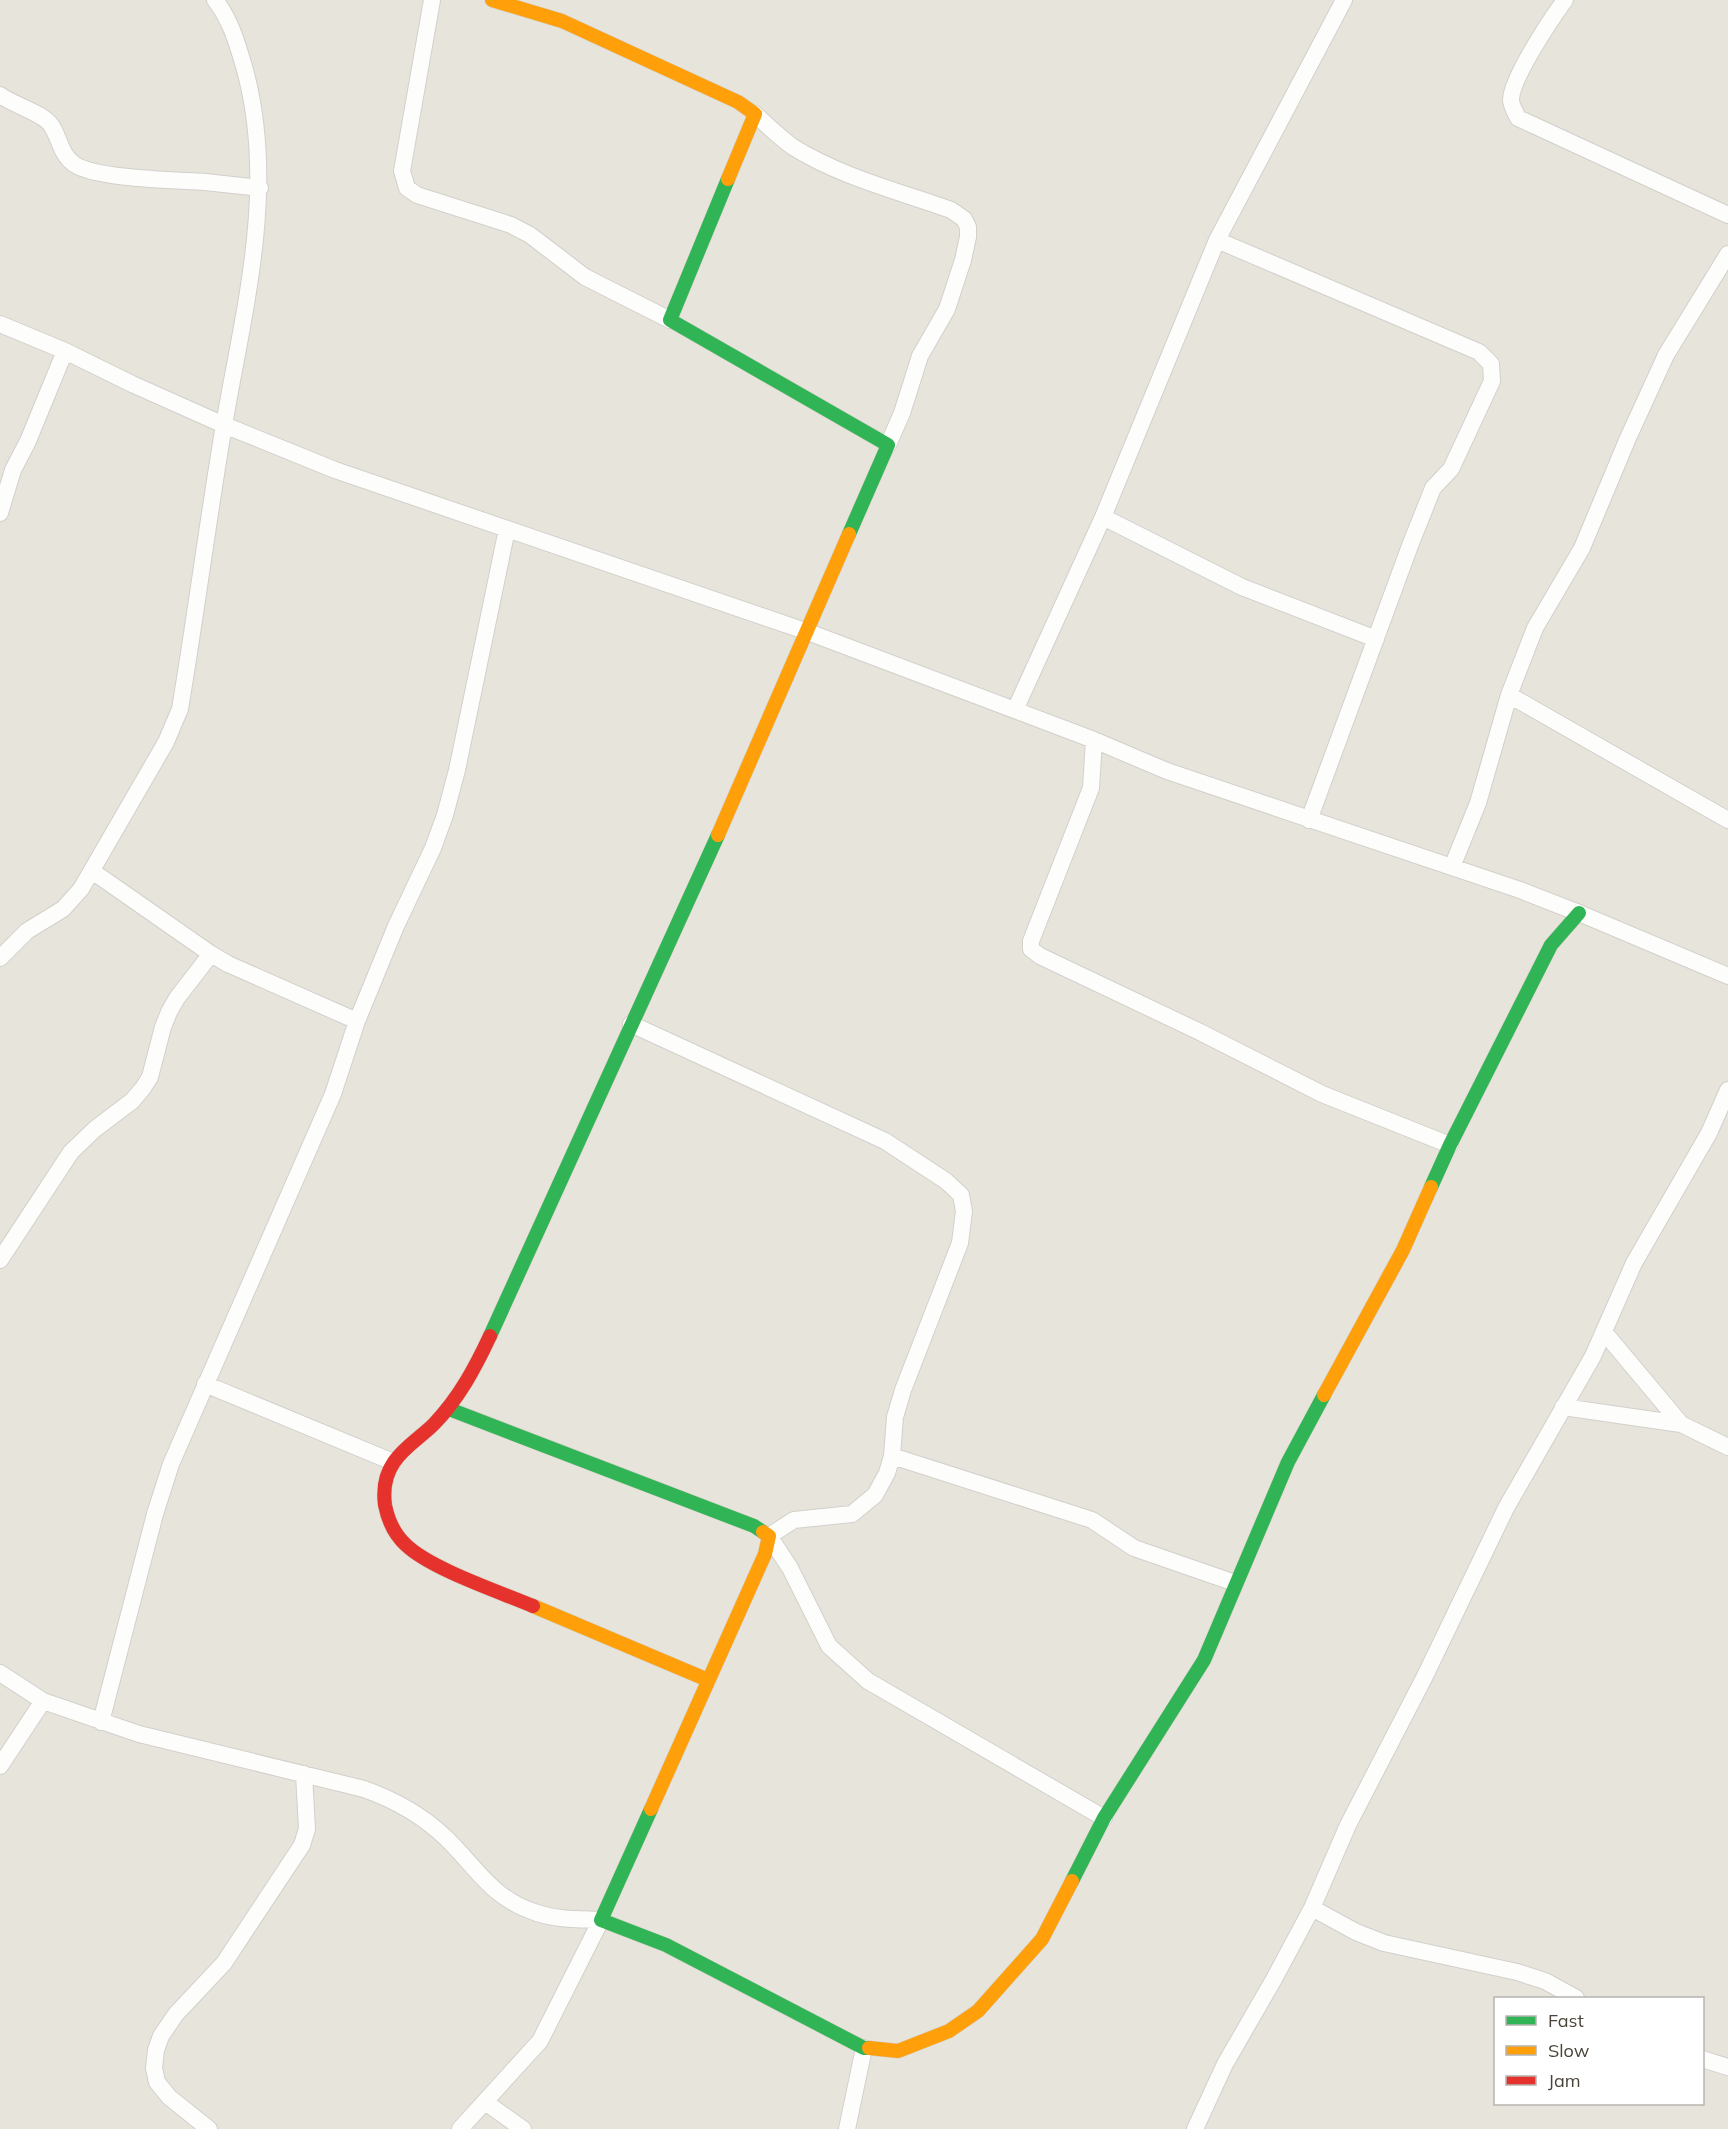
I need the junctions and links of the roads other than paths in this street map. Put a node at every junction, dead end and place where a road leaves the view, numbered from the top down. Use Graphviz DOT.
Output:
graph roads {
  1 [pos="215,0"];
  2 [pos="432,0"];
  3 [pos="492,0"];
  4 [pos="1344,0"];
  5 [pos="1565,0"];
  6 [pos="522,4"];
  7 [pos="0,95"];
  8 [pos="755,114"];
  9 [pos="260,188"];
  10 [pos="1728,215"];
  11 [pos="1217,240"];
  12 [pos="1728,255"];
  13 [pos="670,320"];
  14 [pos="0,324"];
  15 [pos="65,351"];
  16 [pos="224,425"];
  17 [pos="888,445"];
  18 [pos="0,513"];
  19 [pos="1104,517"];
  20 [pos="507,529"];
  21 [pos="808,632"];
  22 [pos="1376,639"];
  23 [pos="1509,695"];
  24 [pos="1015,710"];
  25 [pos="1094,740"];
  26 [pos="1309,820"];
  27 [pos="1728,820"];
  28 [pos="1452,867"];
  29 [pos="92,871"];
  30 [pos="1579,913"];
  31 [pos="211,954"];
  32 [pos="0,958"];
  33 [pos="1728,976"];
  34 [pos="357,1020"];
  35 [pos="632,1024"];
  36 [pos="1728,1090"];
  37 [pos="1450,1144"];
  38 [pos="0,1260"];
  39 [pos="1604,1332"];
  40 [pos="205,1384"];
  41 [pos="1563,1407"];
  42 [pos="449,1409"];
  43 [pos="1681,1424"];
  44 [pos="1728,1447"];
  45 [pos="892,1456"];
  46 [pos="393,1462"];
  47 [pos="769,1536"];
  48 [pos="1236,1583"];
  49 [pos="0,1673"];
  50 [pos="708,1680"];
  51 [pos="43,1701"];
  52 [pos="101,1722"];
  53 [pos="0,1766"];
  54 [pos="304,1774"];
  55 [pos="1104,1818"];
  56 [pos="1312,1908"];
  57 [pos="601,1920"];
  58 [pos="1574,1997"];
  59 [pos="864,2048"];
  60 [pos="1704,2060"];
  61 [pos="1728,2067"];
  62 [pos="485,2102"];
  63 [pos="209,2129"];
  64 [pos="460,2129"];
  65 [pos="523,2129"];
  66 [pos="847,2129"];
  67 [pos="1195,2129"];
  1 -- 9 [label="street"];
  2 -- 13 [label="street"];
  3 -- 6 [label="street"];
  4 -- 11 [label="street"];
  5 -- 10 [label="street"];
  6 -- 8 [label="street"];
  7 -- 9 [label="street"];
  8 -- 13 [label="street"];
  8 -- 17 [label="street"];
  9 -- 16 [label="street"];
  11 -- 19 [label="street"];
  11 -- 22 [label="street"];
  12 -- 23 [label="street"];
  13 -- 17 [label="street"];
  14 -- 15 [label="street"];
  15 -- 16 [label="street"];
  15 -- 18 [label="street"];
  16 -- 20 [label="street"];
  16 -- 29 [label="street"];
  17 -- 21 [label="street"];
  19 -- 22 [label="street"];
  19 -- 24 [label="street"];
  20 -- 21 [label="street"];
  20 -- 34 [label="street"];
  21 -- 24 [label="street"];
  21 -- 35 [label="street"];
  22 -- 26 [label="street"];
  23 -- 27 [label="street"];
  23 -- 28 [label="street"];
  24 -- 25 [label="street"];
  25 -- 26 [label="street"];
  25 -- 37 [label="street"];
  26 -- 28 [label="street"];
  28 -- 30 [label="street"];
  29 -- 31 [label="street"];
  29 -- 32 [label="street"];
  30 -- 33 [label="street"];
  30 -- 37 [label="street"];
  31 -- 34 [label="street"];
  31 -- 38 [label="street"];
  34 -- 40 [label="street"];
  35 -- 42 [label="street"];
  35 -- 45 [label="street"];
  36 -- 39 [label="street"];
  37 -- 48 [label="street"];
  39 -- 41 [label="street"];
  39 -- 43 [label="street"];
  40 -- 46 [label="street"];
  40 -- 52 [label="street"];
  41 -- 43 [label="street"];
  41 -- 56 [label="street"];
  42 -- 46 [label="street"];
  42 -- 47 [label="street"];
  43 -- 44 [label="street"];
  45 -- 47 [label="street"];
  45 -- 48 [label="street"];
  46 -- 50 [label="street"];
  47 -- 50 [label="street"];
  47 -- 55 [label="street"];
  48 -- 55 [label="street"];
  49 -- 51 [label="street"];
  50 -- 57 [label="street"];
  51 -- 52 [label="street"];
  51 -- 53 [label="street"];
  52 -- 54 [label="street"];
  54 -- 57 [label="street"];
  54 -- 63 [label="street"];
  55 -- 59 [label="street"];
  56 -- 58 [label="street"];
  56 -- 67 [label="street"];
  57 -- 59 [label="street"];
  57 -- 62 [label="street"];
  59 -- 66 [label="street"];
  60 -- 61 [label="street"];
  62 -- 64 [label="street"];
  62 -- 65 [label="street"];
}
